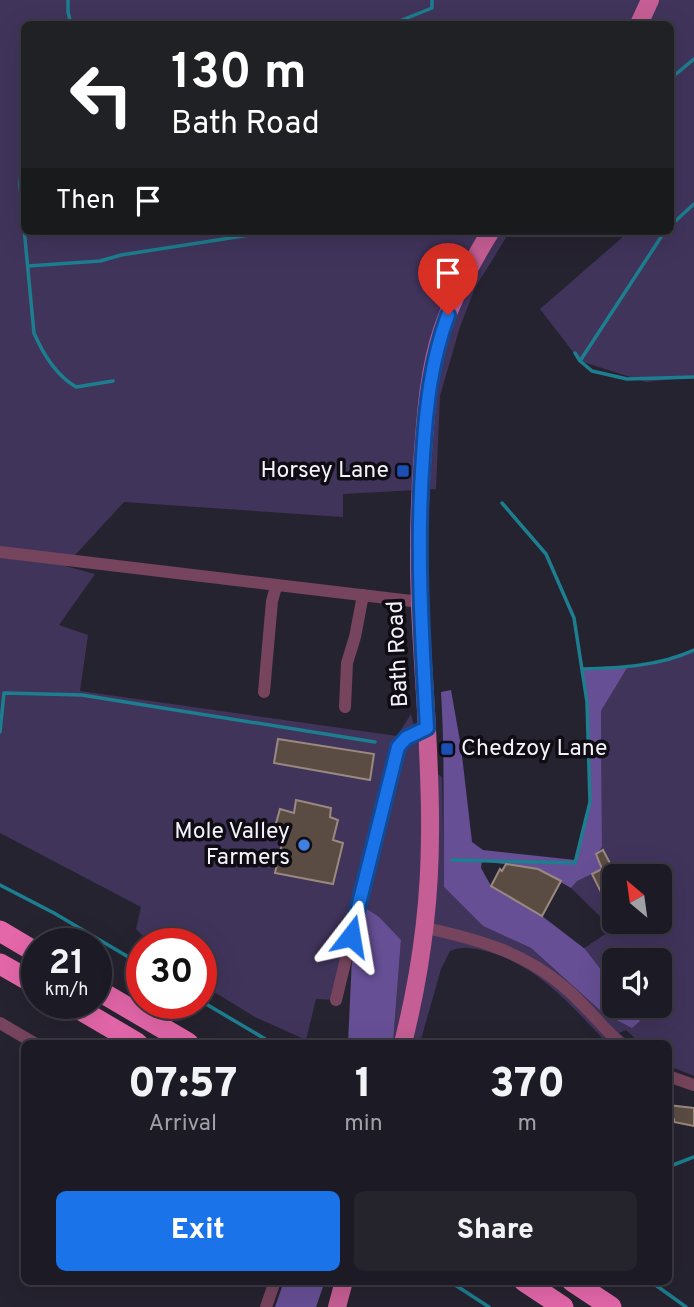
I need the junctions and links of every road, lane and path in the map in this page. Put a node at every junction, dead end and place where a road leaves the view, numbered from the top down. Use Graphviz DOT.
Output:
graph roads {
  1 [pos="650,0"];
  2 [pos="640,21"];
  3 [pos="489,235"];
  4 [pos="0,552"];
  5 [pos="276,587"];
  6 [pos="363,595"];
  7 [pos="420,602"];
  8 [pos="264,692"];
  9 [pos="345,708"];
  10 [pos="427,728"];
  11 [pos="426,928"];
  12 [pos="0,930"];
  13 [pos="21,943"];
  14 [pos="0,964"];
  15 [pos="21,976"];
  16 [pos="112,998"];
  17 [pos="336,1000"];
  18 [pos="96,1019"];
  19 [pos="0,1023"];
  20 [pos="29,1040"];
  21 [pos="132,1040"];
  22 [pos="183,1040"];
  23 [pos="405,1040"];
  24 [pos="617,1040"];
  25 [pos="672,1077"];
  26 [pos="694,1085"];
  27 [pos="274,1285"];
  28 [pos="343,1285"];
  29 [pos="530,1285"];
  30 [pos="578,1285"];
  31 [pos="266,1307"];
  32 [pos="337,1307"];
  33 [pos="563,1307"];
  34 [pos="611,1307"];
  1 -- 2 [label="main road"];
  3 -- 7 [label="main road, Bath Road"];
  4 -- 5 [label="street"];
  5 -- 6 [label="street"];
  5 -- 8 [label="street"];
  6 -- 7 [label="street"];
  6 -- 9 [label="street"];
  7 -- 10 [label="main road, Bath Road"];
  10 -- 11 [label="main road, Bath Road"];
  10 -- 17 [label="street"];
  11 -- 23 [label="main road, Bath Road"];
  11 -- 24 [label="street"];
  12 -- 13 [label="highway"];
  14 -- 15 [label="highway"];
  16 -- 22 [label="highway"];
  18 -- 21 [label="highway"];
  19 -- 20 [label="street"];
  25 -- 26 [label="street"];
  27 -- 31 [label="street"];
  28 -- 32 [label="main road"];
  29 -- 33 [label="highway"];
  30 -- 34 [label="highway"];
}
